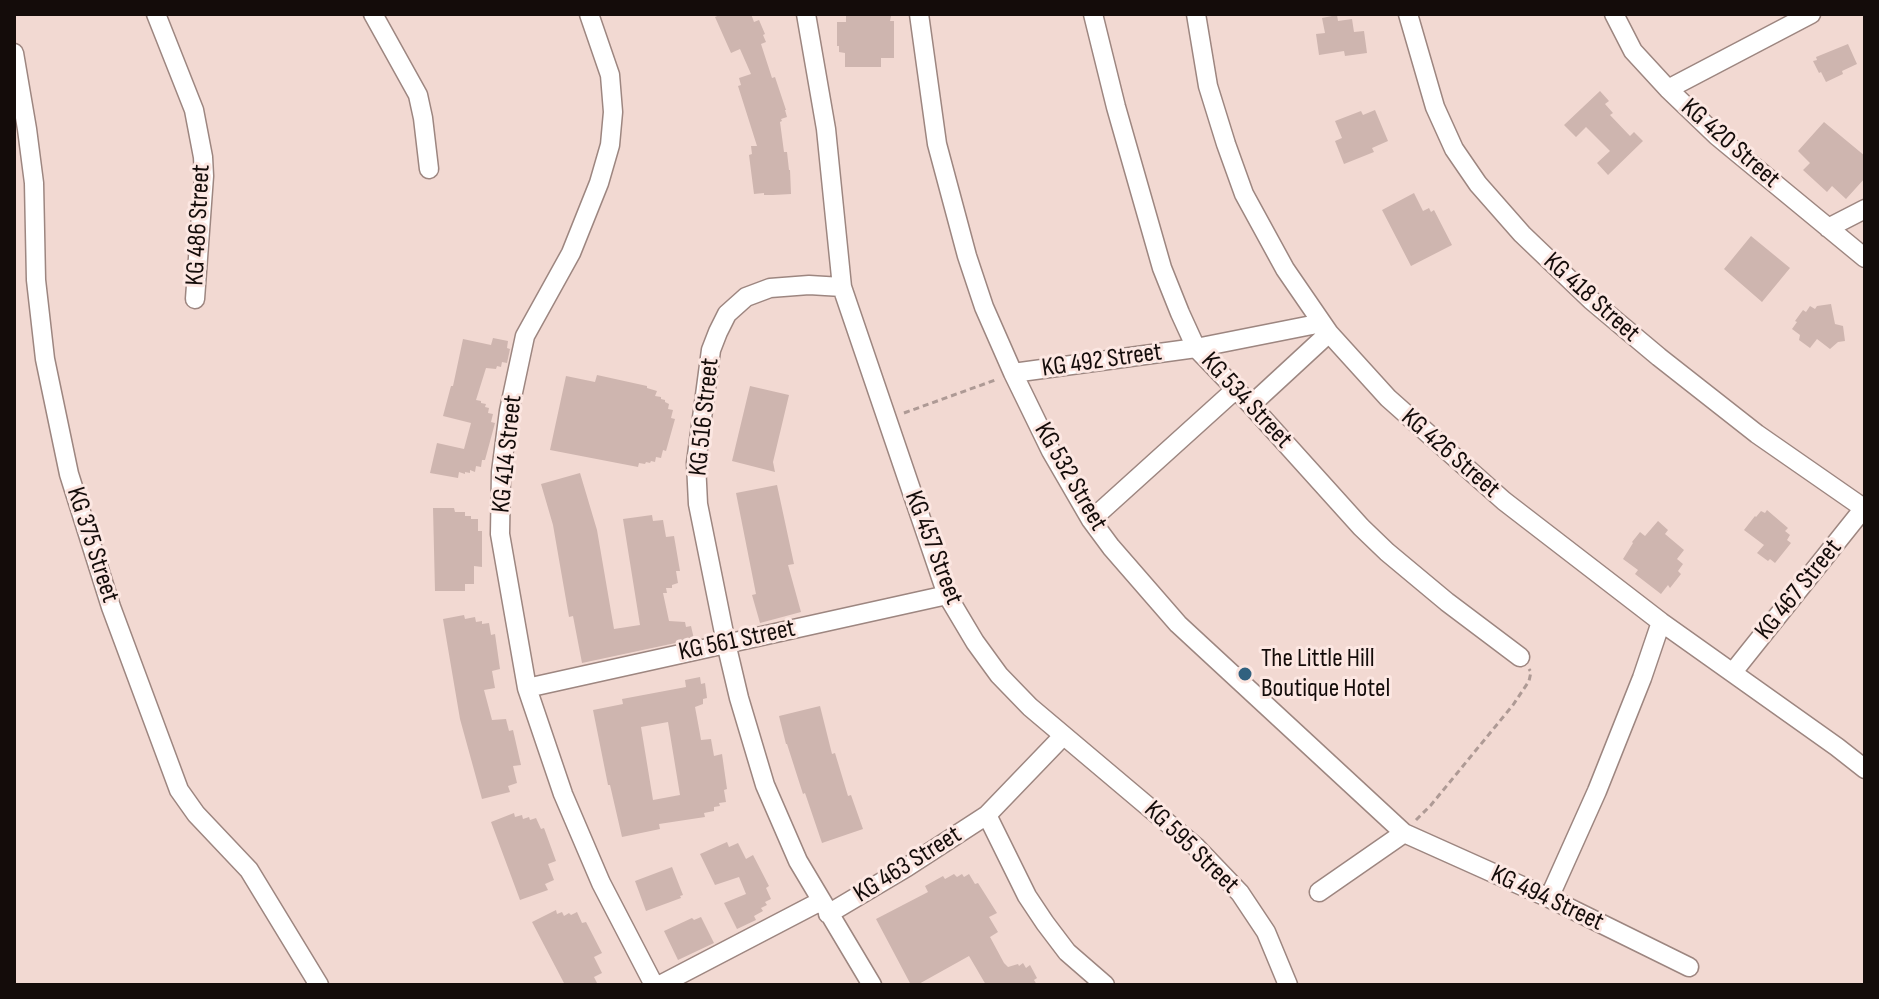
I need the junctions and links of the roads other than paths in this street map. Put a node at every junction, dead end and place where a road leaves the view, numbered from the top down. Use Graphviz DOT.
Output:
graph roads {
  1 [pos="156,14"];
  2 [pos="373,14"];
  3 [pos="589,14"];
  4 [pos="806,14"];
  5 [pos="919,14"];
  6 [pos="1093,14"];
  7 [pos="1196,14"];
  8 [pos="1408,14"];
  9 [pos="1613,14"];
  10 [pos="1811,14"];
  11 [pos="14,53"];
  12 [pos="1668,89"];
  13 [pos="429,169"];
  14 [pos="1865,209"];
  15 [pos="1828,228"];
  16 [pos="1865,258"];
  17 [pos="842,287"];
  18 [pos="195,299"];
  19 [pos="1326,328"];
  20 [pos="1196,348"];
  21 [pos="1013,373"];
  22 [pos="1236,389"];
  23 [pos="1251,405"];
  24 [pos="1865,508"];
  25 [pos="1091,520"];
  26 [pos="947,595"];
  27 [pos="1661,622"];
  28 [pos="726,643"];
  29 [pos="1520,657"];
  30 [pos="1733,672"];
  31 [pos="527,688"];
  32 [pos="1063,736"];
  33 [pos="1865,769"];
  34 [pos="987,815"];
  35 [pos="1404,833"];
  36 [pos="1319,892"];
  37 [pos="1549,898"];
  38 [pos="824,908"];
  39 [pos="1689,967"];
  40 [pos="319,985"];
  41 [pos="657,985"];
  42 [pos="872,985"];
  43 [pos="1105,985"];
  44 [pos="1288,985"];
  1 -- 18 [label="street, KG 486 Street"];
  2 -- 13 [label="street"];
  3 -- 31 [label="street, KG 414 Street"];
  4 -- 17 [label="street, KG 457 Street"];
  5 -- 21 [label="street, KG 532 Street"];
  6 -- 20 [label="street, KG 534 Street"];
  7 -- 19 [label="street, KG 426 Street"];
  8 -- 24 [label="street, KG 418 Street"];
  9 -- 12 [label="street, KG 420 Street"];
  10 -- 12 [label="street"];
  11 -- 40 [label="street, KG 375 Street"];
  12 -- 15 [label="street, KG 420 Street"];
  14 -- 15 [label="street"];
  15 -- 16 [label="street, KG 420 Street"];
  17 -- 26 [label="street, KG 457 Street"];
  17 -- 28 [label="street, KG 516 Street"];
  19 -- 20 [label="street, KG 492 Street"];
  19 -- 23 [label="street"];
  19 -- 27 [label="street, KG 426 Street"];
  20 -- 21 [label="street, KG 492 Street"];
  20 -- 22 [label="street, KG 534 Street"];
  21 -- 25 [label="street, KG 532 Street"];
  22 -- 23 [label="street, KG 534 Street"];
  22 -- 25 [label="street"];
  23 -- 29 [label="street, KG 534 Street"];
  24 -- 30 [label="street, KG 467 Street"];
  25 -- 35 [label="street, KG 532 Street"];
  26 -- 28 [label="street, KG 561 Street"];
  26 -- 32 [label="street, KG 457 Street"];
  27 -- 30 [label="street, KG 426 Street"];
  27 -- 37 [label="street"];
  28 -- 31 [label="street, KG 561 Street"];
  28 -- 38 [label="street, KG 516 Street"];
  30 -- 33 [label="street, KG 426 Street"];
  31 -- 41 [label="street, KG 414 Street"];
  32 -- 34 [label="street"];
  32 -- 44 [label="street, KG 595 Street"];
  34 -- 38 [label="street, KG 463 Street"];
  34 -- 43 [label="street"];
  35 -- 36 [label="street"];
  35 -- 37 [label="street, KG 494 Street"];
  37 -- 39 [label="street, KG 494 Street"];
  38 -- 41 [label="street, KG 463 Street"];
  38 -- 42 [label="street"];
}
